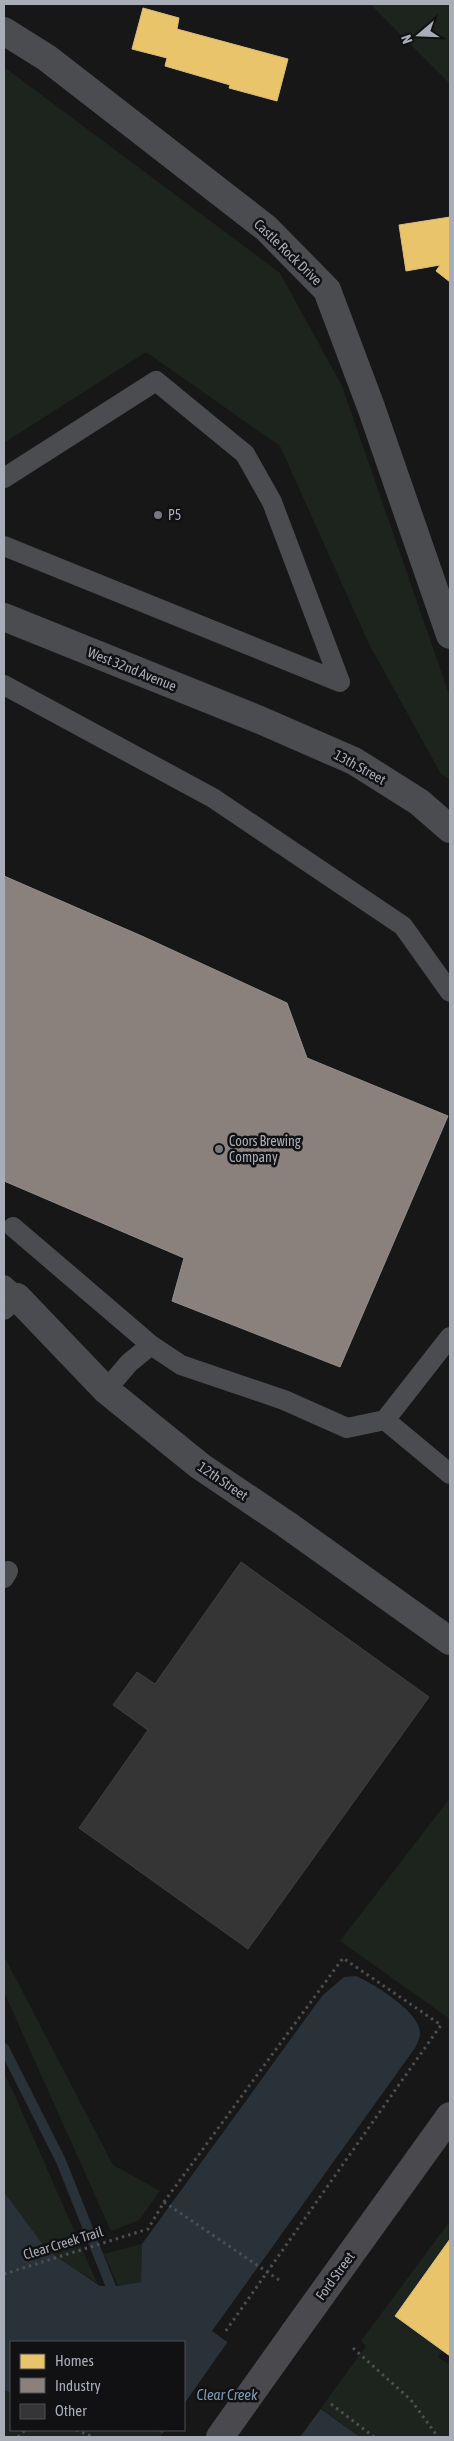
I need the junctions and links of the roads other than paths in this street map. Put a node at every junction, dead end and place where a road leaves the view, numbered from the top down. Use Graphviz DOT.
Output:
graph roads {
  1 [pos="4,31"];
  2 [pos="4,478"];
  3 [pos="4,546"];
  4 [pos="4,617"];
  5 [pos="448,620"];
  6 [pos="4,685"];
  7 [pos="260,720"];
  8 [pos="450,829"];
  9 [pos="450,992"];
  10 [pos="13,1227"];
  11 [pos="8,1298"];
  12 [pos="450,1338"];
  13 [pos="151,1345"];
  14 [pos="106,1390"];
  15 [pos="385,1420"];
  16 [pos="450,1474"];
  17 [pos="450,1641"];
  18 [pos="450,2116"];
  19 [pos="220,2437"];
  1 -- 5 [label="street, Castle Rock Drive"];
  2 -- 3 [label="lane"];
  4 -- 7 [label="street, West 32nd Avenue"];
  6 -- 9 [label="lane"];
  7 -- 8 [label="street, 13th Street"];
  10 -- 13 [label="lane"];
  11 -- 14 [label="street, 12th Street"];
  12 -- 15 [label="lane"];
  13 -- 14 [label="lane"];
  13 -- 15 [label="lane"];
  14 -- 17 [label="street, 12th Street"];
  15 -- 16 [label="lane"];
  18 -- 19 [label="main road, Ford Street, bridge"];
}
